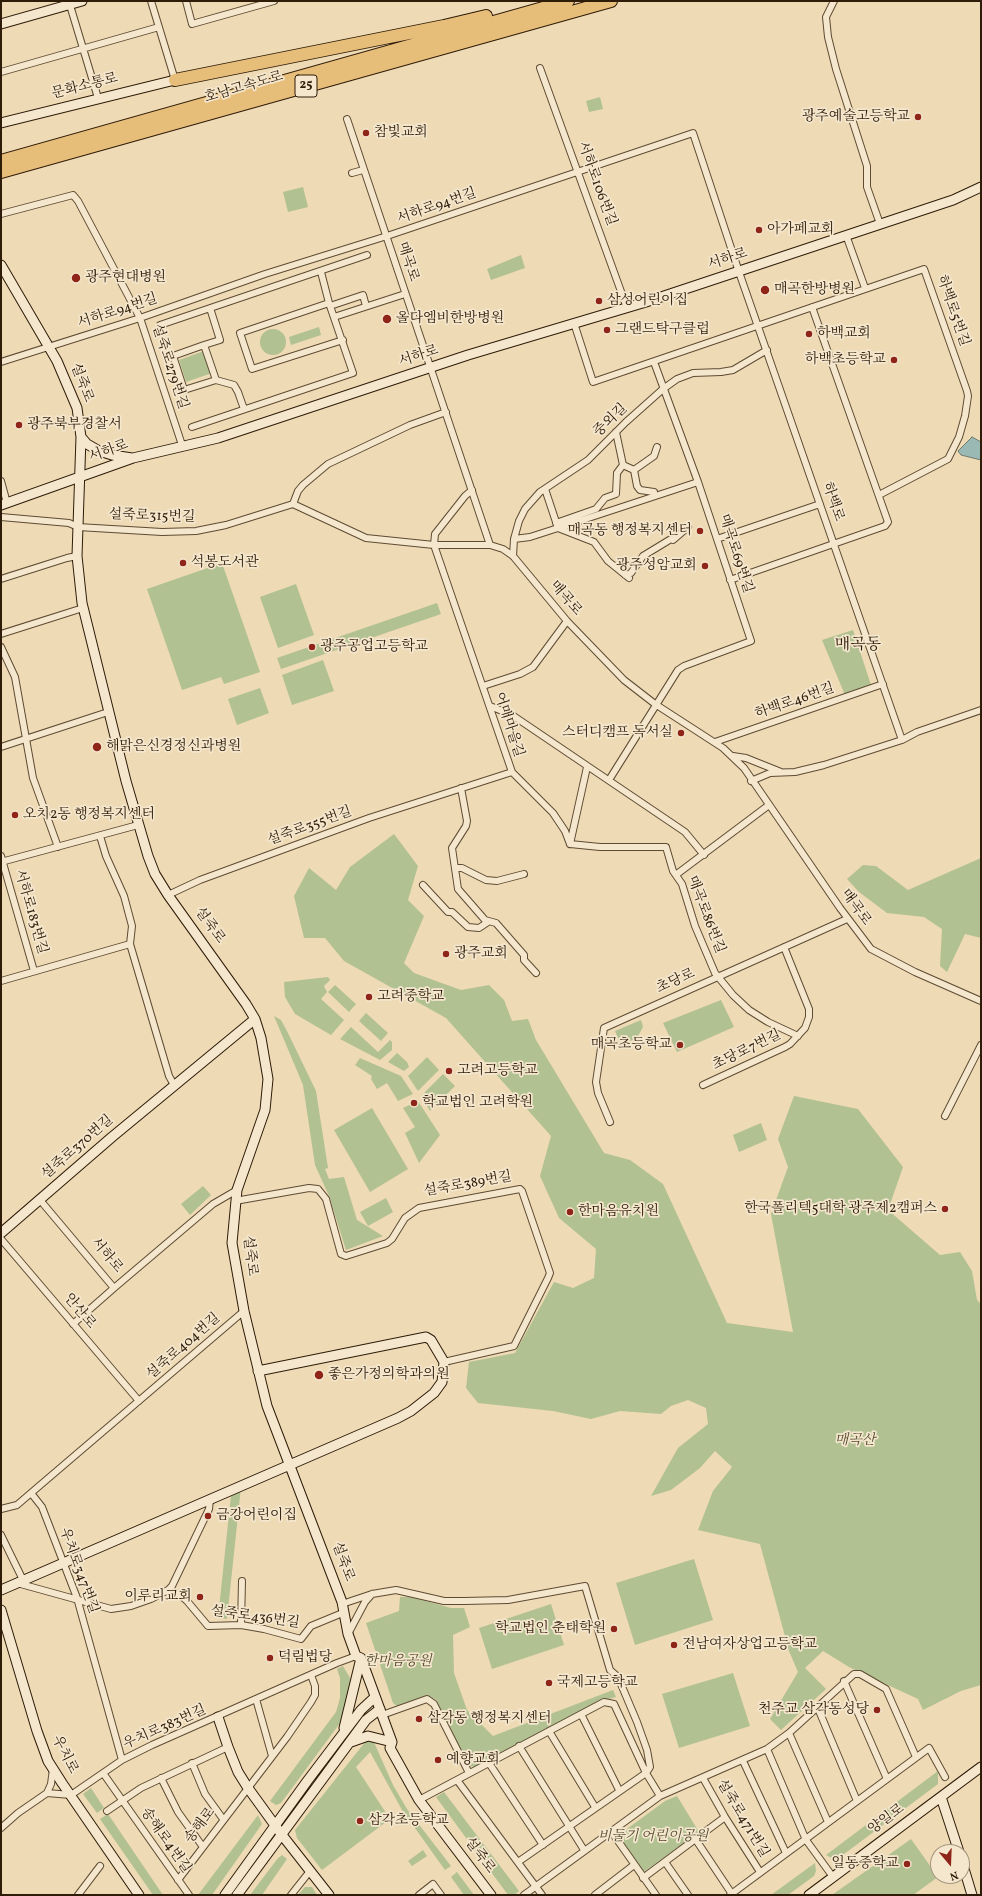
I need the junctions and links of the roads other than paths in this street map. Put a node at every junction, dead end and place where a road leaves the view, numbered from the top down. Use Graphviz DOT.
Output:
graph roads {
  1 [pos="82,1"];
  2 [pos="151,1"];
  3 [pos="186,1"];
  4 [pos="274,1"];
  5 [pos="567,1"];
  6 [pos="611,1"];
  7 [pos="834,1"];
  8 [pos="69,3"];
  9 [pos="1,24"];
  10 [pos="159,27"];
  11 [pos="83,48"];
  12 [pos="540,68"];
  13 [pos="1,72"];
  14 [pos="175,80"];
  15 [pos="98,98"];
  16 [pos="347,119"];
  17 [pos="1,123"];
  18 [pos="1,162"];
  19 [pos="363,170"];
  20 [pos="1,172"];
  21 [pos="579,172"];
  22 [pos="352,173"];
  23 [pos="981,187"];
  24 [pos="1,214"];
  25 [pos="880,224"];
  26 [pos="846,235"];
  27 [pos="387,236"];
  28 [pos="367,255"];
  29 [pos="1,265"];
  30 [pos="321,272"];
  31 [pos="738,272"];
  32 [pos="865,288"];
  33 [pos="405,294"];
  34 [pos="330,305"];
  35 [pos="366,306"];
  36 [pos="812,307"];
  37 [pos="210,308"];
  38 [pos="627,308"];
  39 [pos="334,316"];
  40 [pos="140,318"];
  41 [pos="574,323"];
  42 [pos="160,325"];
  43 [pos="758,325"];
  44 [pos="343,340"];
  45 [pos="204,345"];
  46 [pos="49,347"];
  47 [pos="767,350"];
  48 [pos="1,362"];
  49 [pos="654,362"];
  50 [pos="430,368"];
  51 [pos="216,380"];
  52 [pos="663,389"];
  53 [pos="244,409"];
  54 [pos="446,412"];
  55 [pos="192,427"];
  56 [pos="616,432"];
  57 [pos="81,437"];
  58 [pos="182,445"];
  59 [pos="657,446"];
  60 [pos="133,458"];
  61 [pos="623,465"];
  62 [pos="634,470"];
  63 [pos="80,478"];
  64 [pos="1,481"];
  65 [pos="698,482"];
  66 [pos="545,489"];
  67 [pos="472,490"];
  68 [pos="654,492"];
  69 [pos="879,495"];
  70 [pos="4,504"];
  71 [pos="293,504"];
  72 [pos="820,504"];
  73 [pos="1,517"];
  74 [pos="557,526"];
  75 [pos="78,527"];
  76 [pos="688,527"];
  77 [pos="717,539"];
  78 [pos="514,540"];
  79 [pos="834,544"];
  80 [pos="434,545"];
  81 [pos="490,545"];
  82 [pos="77,556"];
  83 [pos="513,556"];
  84 [pos="1,579"];
  85 [pos="730,580"];
  86 [pos="83,608"];
  87 [pos="567,621"];
  88 [pos="1,634"];
  89 [pos="1,647"];
  90 [pos="883,684"];
  91 [pos="483,686"];
  92 [pos="655,704"];
  93 [pos="490,706"];
  94 [pos="981,710"];
  95 [pos="108,712"];
  96 [pos="26,739"];
  97 [pos="902,740"];
  98 [pos="715,742"];
  99 [pos="1,748"];
  100 [pos="732,756"];
  101 [pos="587,767"];
  102 [pos="512,772"];
  103 [pos="781,772"];
  104 [pos="609,780"];
  105 [pos="752,780"];
  106 [pos="461,788"];
  107 [pos="769,805"];
  108 [pos="138,825"];
  109 [pos="100,836"];
  110 [pos="570,844"];
  111 [pos="58,847"];
  112 [pos="704,855"];
  113 [pos="2,860"];
  114 [pos="455,868"];
  115 [pos="524,874"];
  116 [pos="677,874"];
  117 [pos="423,885"];
  118 [pos="168,895"];
  119 [pos="848,919"];
  120 [pos="488,922"];
  121 [pos="130,944"];
  122 [pos="784,947"];
  123 [pos="34,972"];
  124 [pos="536,973"];
  125 [pos="718,977"];
  126 [pos="1,981"];
  127 [pos="981,1001"];
  128 [pos="255,1019"];
  129 [pos="798,1036"];
  130 [pos="981,1045"];
  131 [pos="174,1085"];
  132 [pos="703,1085"];
  133 [pos="945,1116"];
  134 [pos="610,1122"];
  135 [pos="238,1190"];
  136 [pos="40,1200"];
  137 [pos="235,1201"];
  138 [pos="1,1233"];
  139 [pos="1,1239"];
  140 [pos="114,1288"];
  141 [pos="244,1311"];
  142 [pos="73,1324"];
  143 [pos="444,1362"];
  144 [pos="258,1372"];
  145 [pos="139,1401"];
  146 [pos="289,1464"];
  147 [pos="31,1492"];
  148 [pos="210,1499"];
  149 [pos="1,1509"];
  150 [pos="1,1535"];
  151 [pos="63,1562"];
  152 [pos="19,1581"];
  153 [pos="242,1581"];
  154 [pos="1,1590"];
  155 [pos="168,1590"];
  156 [pos="372,1594"];
  157 [pos="77,1598"];
  158 [pos="343,1608"];
  159 [pos="1,1610"];
  160 [pos="241,1625"];
  161 [pos="348,1634"];
  162 [pos="359,1657"];
  163 [pos="94,1662"];
  164 [pos="311,1675"];
  165 [pos="844,1681"];
  166 [pos="375,1697"];
  167 [pos="256,1699"];
  168 [pos="817,1706"];
  169 [pos="381,1712"];
  170 [pos="580,1714"];
  171 [pos="218,1717"];
  172 [pos="549,1730"];
  173 [pos="789,1733"];
  174 [pos="340,1737"];
  175 [pos="351,1742"];
  176 [pos="392,1742"];
  177 [pos="519,1746"];
  178 [pos="228,1747"];
  179 [pos="767,1749"];
  180 [pos="272,1756"];
  181 [pos="916,1757"];
  182 [pos="122,1760"];
  183 [pos="743,1761"];
  184 [pos="192,1763"];
  185 [pos="489,1764"];
  186 [pos="981,1767"];
  187 [pos="53,1769"];
  188 [pos="646,1772"];
  189 [pos="103,1773"];
  190 [pos="469,1773"];
  191 [pos="945,1777"];
  192 [pos="160,1778"];
  193 [pos="703,1778"];
  194 [pos="887,1779"];
  195 [pos="457,1780"];
  196 [pos="248,1788"];
  197 [pos="619,1790"];
  198 [pos="48,1792"];
  199 [pos="71,1795"];
  200 [pos="660,1796"];
  201 [pos="941,1797"];
  202 [pos="122,1800"];
  203 [pos="419,1800"];
  204 [pos="857,1801"];
  205 [pos="594,1807"];
  206 [pos="107,1811"];
  207 [pos="725,1817"];
  208 [pos="223,1819"];
  209 [pos="828,1822"];
  210 [pos="276,1827"];
  211 [pos="569,1827"];
  212 [pos="1,1828"];
  213 [pos="611,1831"];
  214 [pos="282,1835"];
  215 [pos="696,1840"];
  216 [pos="806,1840"];
  217 [pos="956,1844"];
  218 [pos="543,1845"];
  219 [pos="203,1847"];
  220 [pos="584,1850"];
  221 [pos="786,1853"];
  222 [pos="518,1862"];
  223 [pos="665,1862"];
  224 [pos="634,1865"];
  225 [pos="100,1866"];
  226 [pos="310,1871"];
  227 [pos="760,1872"];
  228 [pos="833,1877"];
  229 [pos="643,1878"];
  230 [pos="178,1880"];
  231 [pos="969,1884"];
  232 [pos="536,1886"];
  233 [pos="731,1894"];
  234 [pos="78,1895"];
  235 [pos="140,1895"];
  236 [pos="189,1895"];
  237 [pos="225,1895"];
  238 [pos="237,1895"];
  239 [pos="291,1895"];
  240 [pos="329,1895"];
  241 [pos="419,1895"];
  242 [pos="441,1895"];
  243 [pos="491,1895"];
  244 [pos="524,1895"];
  245 [pos="542,1895"];
  246 [pos="595,1895"];
  247 [pos="656,1895"];
  248 [pos="688,1895"];
  249 [pos="809,1895"];
  250 [pos="972,1895"];
  1 -- 8 [label="main road"];
  2 -- 10 [label="street"];
  3 -- 4 [label="street"];
  5 -- 14 [label="highway"];
  5 -- 18 [label="highway, 호남고속도로 / 25"];
  6 -- 20 [label="highway, 호남고속도로 / 25"];
  7 -- 25 [label="street"];
  8 -- 9 [label="main road"];
  8 -- 11 [label="street"];
  10 -- 11 [label="street"];
  10 -- 14 [label="street"];
  11 -- 13 [label="street"];
  11 -- 15 [label="street"];
  12 -- 21 [label="street, 서하로106번길"];
  14 -- 15 [label="main road, 문화소통로"];
  15 -- 17 [label="main road, 문화소통로"];
  16 -- 19 [label="street, 매곡로"];
  19 -- 22 [label="street"];
  19 -- 27 [label="street, 매곡로"];
  21 -- 27 [label="street, 서하로94번길"];
  21 -- 31 [label="street, 서하로94번길"];
  21 -- 38 [label="street, 서하로106번길"];
  23 -- 25 [label="main road, 서하로"];
  24 -- 40 [label="street, 설죽로279번길"];
  25 -- 26 [label="main road, 서하로"];
  26 -- 31 [label="main road, 서하로"];
  26 -- 32 [label="street"];
  27 -- 33 [label="street, 매곡로"];
  27 -- 40 [label="street, 서하로94번길"];
  28 -- 30 [label="street"];
  29 -- 46 [label="main road, 설죽로"];
  30 -- 34 [label="street"];
  30 -- 37 [label="street"];
  31 -- 38 [label="main road, 서하로"];
  31 -- 43 [label="street, 하백로"];
  32 -- 36 [label="street, 하백로5번길"];
  32 -- 69 [label="street, 하백로5번길"];
  33 -- 35 [label="street"];
  33 -- 50 [label="street, 매곡로"];
  34 -- 35 [label="street"];
  34 -- 39 [label="street"];
  34 -- 44 [label="street"];
  35 -- 39 [label="street"];
  36 -- 43 [label="street, 하백로5번길"];
  36 -- 69 [label="street"];
  37 -- 42 [label="street"];
  37 -- 45 [label="street"];
  38 -- 41 [label="main road, 서하로"];
  39 -- 44 [label="street"];
  40 -- 46 [label="street, 서하로94번길"];
  40 -- 58 [label="street, 설죽로279번길"];
  41 -- 49 [label="street, 하백로5번길"];
  41 -- 50 [label="main road, 서하로"];
  43 -- 47 [label="street, 하백로"];
  43 -- 49 [label="street, 하백로5번길"];
  44 -- 53 [label="street"];
  45 -- 51 [label="street"];
  45 -- 51 [label="street"];
  46 -- 48 [label="street, 서하로94번길"];
  46 -- 57 [label="main road, 설죽로"];
  47 -- 52 [label="street, 중외길"];
  47 -- 72 [label="street, 하백로"];
  49 -- 52 [label="street, 매곡로69번길"];
  50 -- 54 [label="street, 매곡로"];
  50 -- 58 [label="main road, 서하로"];
  51 -- 53 [label="street"];
  52 -- 56 [label="street, 중외길"];
  52 -- 65 [label="street, 매곡로69번길"];
  53 -- 55 [label="street"];
  54 -- 67 [label="street, 매곡로"];
  54 -- 71 [label="street"];
  56 -- 61 [label="street"];
  56 -- 66 [label="street, 중외길"];
  57 -- 60 [label="main road"];
  57 -- 63 [label="main road, 설죽로"];
  58 -- 60 [label="main road, 서하로"];
  59 -- 62 [label="street"];
  60 -- 63 [label="main road, 서하로"];
  61 -- 62 [label="street"];
  61 -- 74 [label="street"];
  62 -- 68 [label="street"];
  63 -- 70 [label="main road, 서하로"];
  63 -- 75 [label="main road, 설죽로"];
  64 -- 70 [label="street"];
  65 -- 74 [label="street"];
  65 -- 77 [label="street, 매곡로69번길"];
  66 -- 74 [label="street"];
  66 -- 78 [label="street, 중외길"];
  67 -- 80 [label="street"];
  67 -- 81 [label="street, 매곡로"];
  69 -- 79 [label="street"];
  71 -- 75 [label="street, 설죽로315번길"];
  71 -- 80 [label="street"];
  72 -- 77 [label="street"];
  72 -- 79 [label="street, 하백로"];
  73 -- 75 [label="street"];
  74 -- 76 [label="street"];
  74 -- 78 [label="street"];
  75 -- 82 [label="main road, 설죽로"];
  77 -- 85 [label="street, 매곡로69번길"];
  78 -- 83 [label="street, 중외길"];
  79 -- 85 [label="street"];
  79 -- 90 [label="street, 하백로"];
  80 -- 81 [label="street"];
  80 -- 91 [label="street, 어매마을길"];
  81 -- 83 [label="street, 매곡로"];
  82 -- 84 [label="street"];
  82 -- 86 [label="main road, 설죽로"];
  83 -- 87 [label="street, 매곡로"];
  85 -- 92 [label="street, 매곡로69번길"];
  86 -- 88 [label="street"];
  86 -- 95 [label="main road, 설죽로"];
  87 -- 91 [label="street"];
  87 -- 92 [label="street, 매곡로"];
  89 -- 96 [label="street"];
  90 -- 97 [label="street, 하백로"];
  90 -- 98 [label="street, 하백로46번길"];
  91 -- 93 [label="street, 어매마을길"];
  92 -- 98 [label="street, 매곡로"];
  92 -- 104 [label="street"];
  93 -- 101 [label="street"];
  93 -- 102 [label="street, 어매마을길"];
  94 -- 97 [label="street, 매곡로"];
  95 -- 96 [label="street"];
  95 -- 108 [label="main road, 설죽로"];
  96 -- 99 [label="street"];
  96 -- 111 [label="street"];
  97 -- 103 [label="street, 매곡로"];
  98 -- 100 [label="street, 매곡로"];
  100 -- 103 [label="street, 매곡로"];
  100 -- 105 [label="street, 매곡로"];
  101 -- 104 [label="street"];
  101 -- 110 [label="street"];
  102 -- 106 [label="street, 설죽로355번길"];
  102 -- 110 [label="street, 어매마을길"];
  103 -- 105 [label="street, 매곡로"];
  104 -- 112 [label="street"];
  105 -- 107 [label="street, 매곡로"];
  106 -- 114 [label="street"];
  106 -- 118 [label="street, 설죽로355번길"];
  107 -- 112 [label="street, 매곡로86번길"];
  107 -- 119 [label="street, 매곡로"];
  108 -- 109 [label="street"];
  108 -- 118 [label="main road, 설죽로"];
  109 -- 111 [label="street"];
  109 -- 121 [label="street"];
  110 -- 116 [label="street"];
  111 -- 113 [label="street"];
  112 -- 116 [label="street, 매곡로86번길"];
  113 -- 123 [label="street, 서하로183번길"];
  114 -- 115 [label="street"];
  114 -- 120 [label="street"];
  116 -- 125 [label="street, 매곡로86번길"];
  117 -- 120 [label="street"];
  118 -- 128 [label="main road, 설죽로"];
  119 -- 122 [label="street, 초당로"];
  119 -- 127 [label="street, 매곡로"];
  120 -- 124 [label="street"];
  121 -- 123 [label="street, 서하로183번길"];
  121 -- 131 [label="street"];
  122 -- 125 [label="street, 초당로"];
  122 -- 129 [label="street, 초당로7번길"];
  123 -- 126 [label="street"];
  125 -- 129 [label="street, 매곡로86번길"];
  125 -- 134 [label="street, 초당로"];
  128 -- 131 [label="main road, 설죽로370번길"];
  128 -- 135 [label="main road, 설죽로"];
  129 -- 132 [label="street, 초당로7번길"];
  130 -- 133 [label="street"];
  131 -- 136 [label="main road, 설죽로370번길"];
  135 -- 137 [label="main road, 설죽로"];
  135 -- 140 [label="street"];
  136 -- 138 [label="main road, 설죽로370번길"];
  136 -- 140 [label="street, 서하로"];
  137 -- 141 [label="main road, 설죽로"];
  137 -- 143 [label="street, 설죽로389번길"];
  139 -- 142 [label="street, 안산로"];
  140 -- 142 [label="street, 서하로"];
  141 -- 144 [label="main road, 설죽로"];
  141 -- 145 [label="street, 설죽로404번길"];
  142 -- 145 [label="street, 안산로"];
  143 -- 144 [label="main road"];
  143 -- 146 [label="main road"];
  144 -- 146 [label="main road, 설죽로"];
  145 -- 147 [label="street"];
  146 -- 148 [label="main road"];
  146 -- 158 [label="main road, 설죽로"];
  147 -- 149 [label="street"];
  147 -- 151 [label="street, 우치로347번길"];
  148 -- 151 [label="main road"];
  148 -- 155 [label="street"];
  150 -- 152 [label="street"];
  151 -- 152 [label="main road"];
  151 -- 157 [label="street, 우치로347번길"];
  152 -- 154 [label="main road"];
  152 -- 157 [label="street"];
  153 -- 160 [label="street"];
  155 -- 157 [label="street"];
  155 -- 160 [label="street, 설죽로436번길"];
  156 -- 158 [label="street"];
  156 -- 161 [label="street"];
  156 -- 188 [label="street"];
  157 -- 163 [label="street, 우치로347번길"];
  158 -- 160 [label="street, 설죽로436번길"];
  158 -- 161 [label="main road, 설죽로"];
  159 -- 187 [label="main road, 우치로"];
  161 -- 162 [label="main road, 설죽로"];
  162 -- 164 [label="street, 우치로383번길"];
  162 -- 166 [label="main road, 설죽로"];
  162 -- 174 [label="main road"];
  163 -- 182 [label="street, 우치로383번길"];
  164 -- 167 [label="street, 우치로383번길"];
  164 -- 180 [label="street, 송해로"];
  165 -- 168 [label="street, 설죽로471번길"];
  165 -- 181 [label="street, 설죽로471번길"];
  165 -- 194 [label="street"];
  166 -- 169 [label="main road, 설죽로"];
  166 -- 174 [label="main road"];
  167 -- 171 [label="street, 우치로383번길"];
  167 -- 180 [label="street"];
  168 -- 173 [label="street, 설죽로471번길"];
  168 -- 204 [label="street"];
  169 -- 175 [label="main road"];
  169 -- 176 [label="main road, 설죽로"];
  169 -- 190 [label="street"];
  170 -- 172 [label="street"];
  170 -- 188 [label="street"];
  170 -- 197 [label="street"];
  171 -- 178 [label="main road"];
  171 -- 182 [label="street, 우치로383번길"];
  172 -- 177 [label="street"];
  172 -- 205 [label="street"];
  173 -- 179 [label="street, 설죽로471번길"];
  173 -- 209 [label="street"];
  174 -- 210 [label="main road"];
  175 -- 176 [label="main road"];
  175 -- 214 [label="main road"];
  176 -- 203 [label="main road, 설죽로"];
  177 -- 185 [label="street"];
  177 -- 211 [label="street"];
  178 -- 184 [label="street, 송해로4번길"];
  178 -- 196 [label="main road"];
  179 -- 183 [label="street, 설죽로471번길"];
  179 -- 216 [label="street"];
  180 -- 196 [label="street, 송해로"];
  181 -- 191 [label="street, 설죽로471번길"];
  181 -- 194 [label="street, 설죽로471번길"];
  182 -- 189 [label="street, 우치로383번길"];
  183 -- 193 [label="street, 설죽로471번길"];
  183 -- 221 [label="street, 설죽로471번길"];
  184 -- 192 [label="street, 송해로4번길"];
  184 -- 208 [label="street"];
  185 -- 190 [label="street"];
  185 -- 218 [label="street"];
  186 -- 201 [label="main road, 양일로"];
  187 -- 198 [label="street"];
  187 -- 199 [label="main road, 우치로"];
  188 -- 197 [label="street"];
  188 -- 200 [label="street"];
  189 -- 199 [label="street, 우치로383번길"];
  189 -- 202 [label="street, 송해로4번길"];
  190 -- 195 [label="street"];
  192 -- 202 [label="street, 송해로4번길"];
  192 -- 219 [label="street, 송해로4번길"];
  193 -- 200 [label="street, 설죽로471번길"];
  193 -- 207 [label="street, 설죽로471번길"];
  194 -- 204 [label="street, 설죽로471번길"];
  195 -- 203 [label="street"];
  195 -- 222 [label="street"];
  196 -- 208 [label="street, 송해로"];
  196 -- 210 [label="main road"];
  197 -- 205 [label="street"];
  198 -- 199 [label="street"];
  198 -- 212 [label="street"];
  199 -- 235 [label="main road, 우치로"];
  200 -- 213 [label="street, 설죽로471번길"];
  201 -- 217 [label="main road"];
  201 -- 228 [label="main road, 양일로"];
  202 -- 206 [label="street, 송해로4번길"];
  202 -- 230 [label="street, 송해로4번길"];
  203 -- 243 [label="main road, 설죽로"];
  204 -- 209 [label="street, 설죽로471번길"];
  205 -- 211 [label="street"];
  207 -- 215 [label="street"];
  207 -- 227 [label="street, 설죽로471번길"];
  208 -- 219 [label="street, 송해로"];
  209 -- 216 [label="street, 설죽로471번길"];
  210 -- 214 [label="main road"];
  210 -- 237 [label="main road"];
  211 -- 218 [label="street"];
  211 -- 220 [label="street"];
  213 -- 220 [label="street, 설죽로471번길"];
  213 -- 224 [label="street"];
  214 -- 226 [label="main road"];
  214 -- 238 [label="main road"];
  215 -- 223 [label="street"];
  215 -- 233 [label="street, 설죽로471번길"];
  216 -- 221 [label="street, 설죽로471번길"];
  216 -- 228 [label="street"];
  218 -- 222 [label="street"];
  219 -- 230 [label="street, 송해로"];
  220 -- 232 [label="street, 설죽로471번길"];
  221 -- 227 [label="street, 설죽로471번길"];
  222 -- 232 [label="street"];
  223 -- 229 [label="street"];
  223 -- 248 [label="street"];
  224 -- 229 [label="street"];
  224 -- 246 [label="street"];
  225 -- 234 [label="street"];
  226 -- 239 [label="street"];
  226 -- 240 [label="main road"];
  227 -- 233 [label="street, 설죽로471번길"];
  228 -- 249 [label="main road, 양일로"];
  229 -- 247 [label="street"];
  230 -- 236 [label="street, 송해로4번길"];
  231 -- 250 [label="main road"];
  232 -- 244 [label="street, 설죽로471번길"];
  232 -- 245 [label="street"];
  241 -- 242 [label="street"];
}
